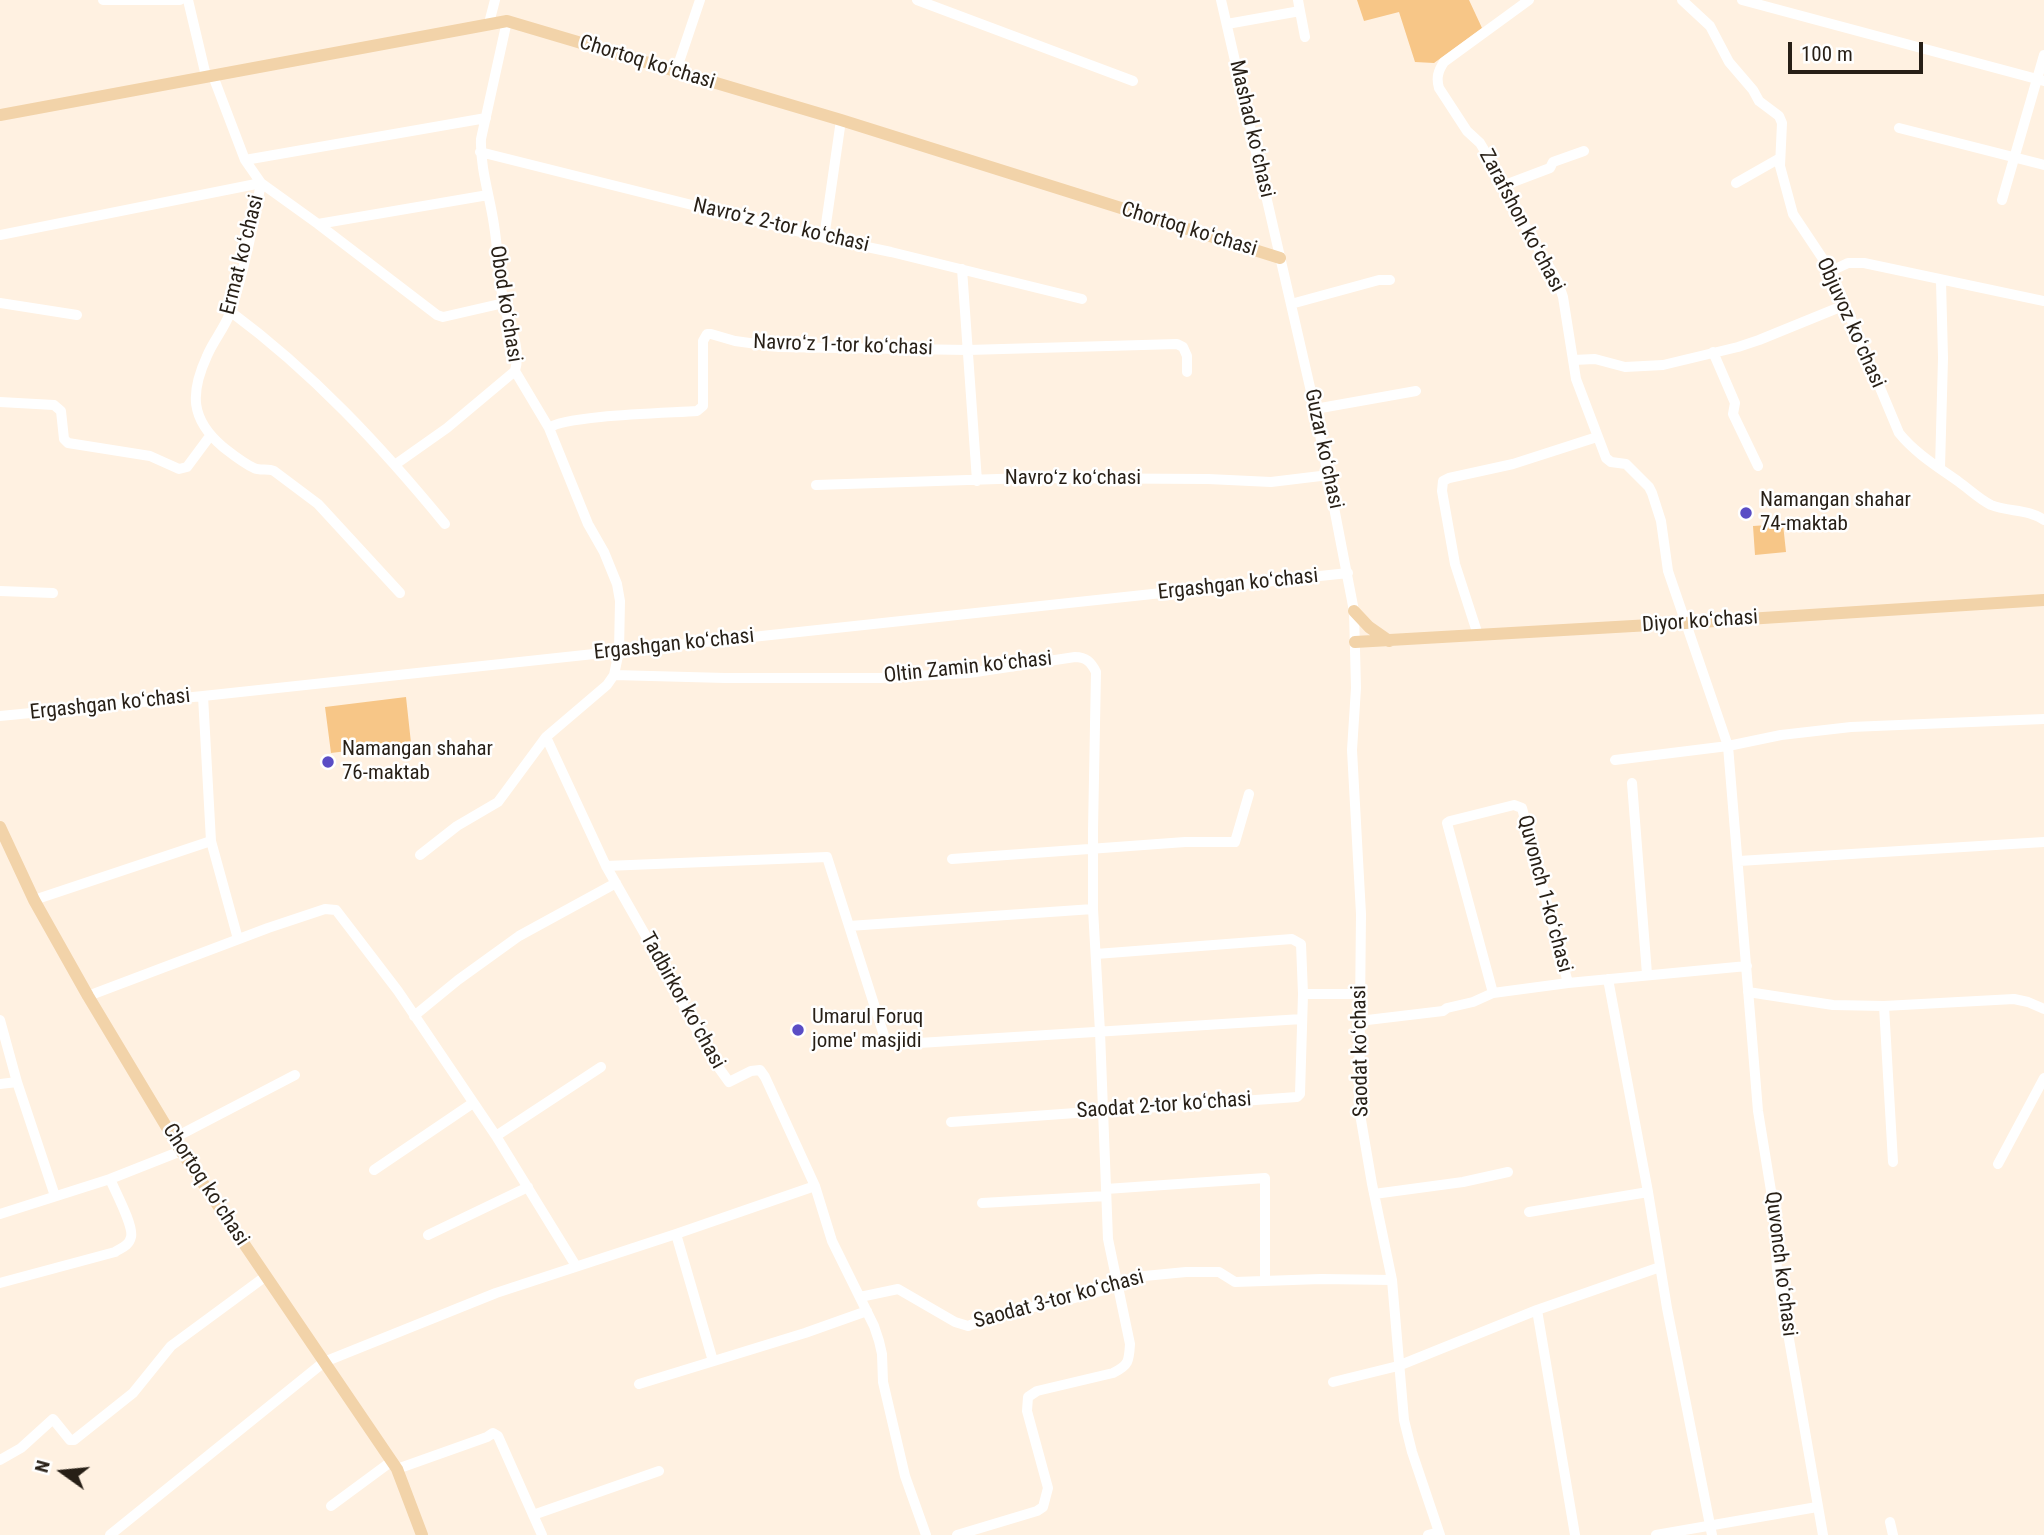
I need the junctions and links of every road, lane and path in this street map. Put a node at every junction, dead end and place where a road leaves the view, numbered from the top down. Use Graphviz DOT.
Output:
graph roads {
  1 [pos="103,0"];
  2 [pos="180,0"];
  3 [pos="188,0"];
  4 [pos="495,0"];
  5 [pos="701,0"];
  6 [pos="917,0"];
  7 [pos="1221,0"];
  8 [pos="1529,0"];
  9 [pos="1682,0"];
  10 [pos="1742,0"];
  11 [pos="1299,5"];
  12 [pos="507,21"];
  13 [pos="488,23"];
  14 [pos="1227,24"];
  15 [pos="1305,37"];
  16 [pos="2044,55"];
  17 [pos="676,71"];
  18 [pos="209,76"];
  19 [pos="2041,80"];
  20 [pos="1133,81"];
  21 [pos="0,115"];
  22 [pos="486,118"];
  23 [pos="841,120"];
  24 [pos="1899,128"];
  25 [pos="1584,151"];
  26 [pos="481,152"];
  27 [pos="1780,158"];
  28 [pos="2015,158"];
  29 [pos="245,160"];
  30 [pos="2044,165"];
  31 [pos="261,183"];
  32 [pos="1736,183"];
  33 [pos="1506,185"];
  34 [pos="488,195"];
  35 [pos="2002,200"];
  36 [pos="318,224"];
  37 [pos="0,235"];
  38 [pos="824,238"];
  39 [pos="1280,258"];
  40 [pos="962,269"];
  41 [pos="1831,271"];
  42 [pos="1390,280"];
  43 [pos="1941,281"];
  44 [pos="1082,299"];
  45 [pos="2044,301"];
  46 [pos="0,303"];
  47 [pos="504,303"];
  48 [pos="1291,304"];
  49 [pos="1845,305"];
  50 [pos="231,312"];
  51 [pos="77,314"];
  52 [pos="968,350"];
  53 [pos="1713,352"];
  54 [pos="1573,360"];
  55 [pos="515,370"];
  56 [pos="1187,372"];
  57 [pos="1416,391"];
  58 [pos="0,402"];
  59 [pos="1315,409"];
  60 [pos="550,428"];
  61 [pos="210,436"];
  62 [pos="1597,437"];
  63 [pos="396,464"];
  64 [pos="1758,466"];
  65 [pos="1940,468"];
  66 [pos="1329,475"];
  67 [pos="977,481"];
  68 [pos="816,485"];
  69 [pos="2044,520"];
  70 [pos="445,524"];
  71 [pos="1348,573"];
  72 [pos="0,591"];
  73 [pos="53,593"];
  74 [pos="400,593"];
  75 [pos="2044,600"];
  76 [pos="1354,611"];
  77 [pos="1685,623"];
  78 [pos="1478,635"];
  79 [pos="1389,641"];
  80 [pos="1355,642"];
  81 [pos="619,650"];
  82 [pos="614,675"];
  83 [pos="203,696"];
  84 [pos="0,716"];
  85 [pos="2044,719"];
  86 [pos="546,737"];
  87 [pos="1728,746"];
  88 [pos="1615,760"];
  89 [pos="1632,783"];
  90 [pos="1249,794"];
  91 [pos="0,827"];
  92 [pos="211,841"];
  93 [pos="2044,842"];
  94 [pos="1093,848"];
  95 [pos="420,855"];
  96 [pos="952,859"];
  97 [pos="1739,861"];
  98 [pos="606,866"];
  99 [pos="616,883"];
  100 [pos="34,900"];
  101 [pos="1093,909"];
  102 [pos="849,926"];
  103 [pos="238,939"];
  104 [pos="1096,954"];
  105 [pos="1747,966"];
  106 [pos="1647,974"];
  107 [pos="1608,979"];
  108 [pos="1568,983"];
  109 [pos="1748,992"];
  110 [pos="1493,993"];
  111 [pos="1303,994"];
  112 [pos="1360,994"];
  113 [pos="88,996"];
  114 [pos="1884,1006"];
  115 [pos="2044,1009"];
  116 [pos="414,1016"];
  117 [pos="1302,1019"];
  118 [pos="0,1020"];
  119 [pos="1359,1021"];
  120 [pos="1100,1032"];
  121 [pos="601,1068"];
  122 [pos="295,1075"];
  123 [pos="2044,1078"];
  124 [pos="17,1082"];
  125 [pos="0,1084"];
  126 [pos="473,1103"];
  127 [pos="1103,1110"];
  128 [pos="951,1122"];
  129 [pos="496,1136"];
  130 [pos="173,1138"];
  131 [pos="181,1151"];
  132 [pos="1892,1162"];
  133 [pos="1998,1164"];
  134 [pos="374,1170"];
  135 [pos="1508,1172"];
  136 [pos="110,1179"];
  137 [pos="815,1186"];
  138 [pos="528,1188"];
  139 [pos="1648,1192"];
  140 [pos="1106,1193"];
  141 [pos="1374,1194"];
  142 [pos="55,1196"];
  143 [pos="982,1203"];
  144 [pos="1529,1212"];
  145 [pos="0,1214"];
  146 [pos="676,1234"];
  147 [pos="428,1235"];
  148 [pos="576,1266"];
  149 [pos="1660,1266"];
  150 [pos="266,1276"];
  151 [pos="1392,1280"];
  152 [pos="1265,1281"];
  153 [pos="0,1283"];
  154 [pos="1117,1286"];
  155 [pos="860,1297"];
  156 [pos="1537,1310"];
  157 [pos="867,1311"];
  158 [pos="324,1362"];
  159 [pos="713,1362"];
  160 [pos="1398,1366"];
  161 [pos="1333,1381"];
  162 [pos="639,1384"];
  163 [pos="0,1460"];
  164 [pos="394,1465"];
  165 [pos="659,1471"];
  166 [pos="331,1506"];
  167 [pos="1817,1507"];
  168 [pos="533,1515"];
  169 [pos="1890,1522"];
  170 [pos="1711,1531"];
  171 [pos="1440,1534"];
  172 [pos="110,1535"];
  173 [pos="422,1535"];
  174 [pos="542,1535"];
  175 [pos="926,1535"];
  176 [pos="957,1535"];
  177 [pos="1428,1535"];
  178 [pos="1574,1535"];
  179 [pos="1656,1535"];
  180 [pos="1823,1535"];
  181 [pos="1893,1535"];
  1 -- 2 [label="street"];
  3 -- 18 [label="street, Ermat koʻchasi"];
  4 -- 13 [label="street"];
  5 -- 17 [label="street"];
  6 -- 20 [label="street"];
  7 -- 14 [label="street, Mashad koʻchasi"];
  8 -- 33 [label="street, Zarafshon koʻchasi"];
  9 -- 27 [label="street, Objuvoz koʻchasi"];
  10 -- 19 [label="street"];
  11 -- 14 [label="street"];
  11 -- 15 [label="street"];
  12 -- 13 [label="main road, Chortoq koʻchasi"];
  12 -- 17 [label="main road, Chortoq koʻchasi"];
  12 -- 22 [label="street, Obod koʻchasi"];
  13 -- 18 [label="main road, Chortoq koʻchasi"];
  14 -- 39 [label="street, Mashad koʻchasi"];
  16 -- 19 [label="street"];
  17 -- 23 [label="main road, Chortoq koʻchasi"];
  18 -- 21 [label="main road, Chortoq koʻchasi"];
  18 -- 29 [label="street, Ermat koʻchasi"];
  19 -- 28 [label="street"];
  22 -- 26 [label="street, Obod koʻchasi"];
  22 -- 29 [label="street"];
  23 -- 38 [label="street"];
  23 -- 39 [label="main road, Chortoq koʻchasi"];
  24 -- 28 [label="street"];
  25 -- 33 [label="street"];
  26 -- 34 [label="street, Obod koʻchasi"];
  26 -- 38 [label="street, Navroʻz 2-tor koʻchasi"];
  27 -- 32 [label="street"];
  27 -- 41 [label="street, Objuvoz koʻchasi"];
  28 -- 30 [label="street"];
  28 -- 35 [label="street"];
  29 -- 31 [label="street, Ermat koʻchasi"];
  31 -- 36 [label="street"];
  31 -- 37 [label="street"];
  31 -- 50 [label="street, Ermat koʻchasi"];
  33 -- 54 [label="street, Zarafshon koʻchasi"];
  34 -- 36 [label="street"];
  34 -- 47 [label="street, Obod koʻchasi"];
  36 -- 47 [label="street"];
  38 -- 40 [label="street, Navroʻz 2-tor koʻchasi"];
  39 -- 48 [label="street, Guzar koʻchasi"];
  40 -- 44 [label="street, Navroʻz 2-tor koʻchasi"];
  40 -- 52 [label="street"];
  41 -- 43 [label="street"];
  41 -- 49 [label="street, Objuvoz koʻchasi"];
  42 -- 48 [label="street"];
  43 -- 45 [label="street"];
  43 -- 65 [label="street"];
  46 -- 51 [label="street"];
  47 -- 55 [label="street, Obod koʻchasi"];
  48 -- 59 [label="street, Guzar koʻchasi"];
  49 -- 53 [label="street"];
  49 -- 65 [label="street, Objuvoz koʻchasi"];
  50 -- 61 [label="street, Ermat koʻchasi"];
  50 -- 63 [label="street"];
  52 -- 56 [label="street, Navroʻz 1-tor koʻchasi"];
  52 -- 60 [label="street, Navroʻz 1-tor koʻchasi"];
  52 -- 67 [label="street"];
  53 -- 54 [label="street"];
  53 -- 64 [label="street"];
  54 -- 62 [label="street, Zarafshon koʻchasi"];
  55 -- 60 [label="street, Obod koʻchasi"];
  55 -- 63 [label="street"];
  57 -- 59 [label="street"];
  58 -- 61 [label="street"];
  59 -- 66 [label="street, Guzar koʻchasi"];
  60 -- 81 [label="street, Obod koʻchasi"];
  61 -- 74 [label="street, Ermat koʻchasi"];
  62 -- 77 [label="street, Zarafshon koʻchasi"];
  62 -- 78 [label="street"];
  63 -- 70 [label="street"];
  65 -- 69 [label="street, Objuvoz koʻchasi"];
  66 -- 67 [label="street, Navroʻz koʻchasi"];
  66 -- 71 [label="street, Guzar koʻchasi"];
  67 -- 68 [label="street, Navroʻz koʻchasi"];
  71 -- 76 [label="street, Guzar koʻchasi"];
  71 -- 81 [label="street, Ergashgan koʻchasi"];
  72 -- 73 [label="street"];
  75 -- 77 [label="main road, Diyor koʻchasi"];
  76 -- 79 [label="main road"];
  76 -- 80 [label="street, Guzar koʻchasi"];
  77 -- 78 [label="main road, Diyor koʻchasi"];
  77 -- 87 [label="street"];
  78 -- 79 [label="main road, Diyor koʻchasi"];
  79 -- 80 [label="main road, Diyor koʻchasi"];
  80 -- 112 [label="street, Saodat koʻchasi"];
  81 -- 82 [label="street"];
  81 -- 83 [label="street, Ergashgan koʻchasi"];
  82 -- 86 [label="street"];
  82 -- 94 [label="street, Oltin Zamin koʻchasi"];
  83 -- 84 [label="street, Ergashgan koʻchasi"];
  83 -- 92 [label="street"];
  85 -- 87 [label="street"];
  86 -- 95 [label="street"];
  86 -- 98 [label="street, Tadbirkor koʻchasi"];
  87 -- 88 [label="street"];
  87 -- 97 [label="street"];
  89 -- 106 [label="street"];
  90 -- 94 [label="street"];
  91 -- 100 [label="main road, Chortoq koʻchasi"];
  92 -- 100 [label="street"];
  92 -- 103 [label="street"];
  93 -- 97 [label="street"];
  94 -- 96 [label="street"];
  94 -- 101 [label="street"];
  97 -- 105 [label="street"];
  98 -- 99 [label="street, Tadbirkor koʻchasi"];
  98 -- 102 [label="street"];
  99 -- 116 [label="street"];
  99 -- 137 [label="street, Tadbirkor koʻchasi"];
  100 -- 113 [label="main road, Chortoq koʻchasi"];
  101 -- 102 [label="street"];
  101 -- 104 [label="street"];
  102 -- 120 [label="street"];
  103 -- 113 [label="street"];
  103 -- 116 [label="street"];
  104 -- 111 [label="street"];
  104 -- 120 [label="street"];
  105 -- 106 [label="street, Quvonch 1-koʻchasi"];
  105 -- 109 [label="street"];
  106 -- 107 [label="street, Quvonch 1-koʻchasi"];
  107 -- 108 [label="street, Quvonch 1-koʻchasi"];
  107 -- 139 [label="street"];
  108 -- 110 [label="street, Quvonch 1-koʻchasi"];
  108 -- 110 [label="street, Quvonch 1-koʻchasi"];
  109 -- 114 [label="street"];
  109 -- 167 [label="street, Quvonch koʻchasi"];
  110 -- 119 [label="street, Quvonch 1-koʻchasi"];
  111 -- 112 [label="street"];
  111 -- 117 [label="street"];
  112 -- 119 [label="street, Saodat koʻchasi"];
  113 -- 130 [label="main road, Chortoq koʻchasi"];
  114 -- 115 [label="street"];
  114 -- 132 [label="street"];
  116 -- 126 [label="street"];
  117 -- 120 [label="street"];
  117 -- 127 [label="street, Saodat 2-tor koʻchasi"];
  118 -- 124 [label="street"];
  119 -- 141 [label="street, Saodat koʻchasi"];
  120 -- 127 [label="street"];
  121 -- 129 [label="street"];
  122 -- 130 [label="street"];
  123 -- 133 [label="street"];
  124 -- 125 [label="street"];
  124 -- 142 [label="street"];
  126 -- 129 [label="street"];
  126 -- 134 [label="street"];
  127 -- 128 [label="street, Saodat 2-tor koʻchasi"];
  127 -- 140 [label="street"];
  129 -- 138 [label="street"];
  130 -- 131 [label="main road, Chortoq koʻchasi"];
  131 -- 136 [label="street"];
  131 -- 150 [label="main road, Chortoq koʻchasi"];
  135 -- 141 [label="street"];
  136 -- 142 [label="street"];
  136 -- 153 [label="street"];
  137 -- 146 [label="street"];
  137 -- 155 [label="street, Tadbirkor koʻchasi"];
  138 -- 147 [label="street"];
  138 -- 148 [label="street"];
  139 -- 144 [label="street"];
  139 -- 149 [label="street"];
  140 -- 143 [label="street"];
  140 -- 152 [label="street"];
  140 -- 154 [label="street"];
  141 -- 151 [label="street, Saodat koʻchasi"];
  142 -- 145 [label="street"];
  146 -- 148 [label="street"];
  146 -- 159 [label="street"];
  148 -- 158 [label="street"];
  149 -- 156 [label="street"];
  149 -- 170 [label="street"];
  150 -- 158 [label="main road, Chortoq koʻchasi"];
  150 -- 163 [label="street"];
  151 -- 152 [label="street, Saodat 3-tor koʻchasi"];
  151 -- 160 [label="street, Saodat koʻchasi"];
  152 -- 154 [label="street, Saodat 3-tor koʻchasi"];
  154 -- 155 [label="street, Saodat 3-tor koʻchasi"];
  154 -- 176 [label="street"];
  155 -- 157 [label="street, Tadbirkor koʻchasi"];
  156 -- 160 [label="street"];
  156 -- 178 [label="street"];
  157 -- 159 [label="street"];
  157 -- 175 [label="street, Tadbirkor koʻchasi"];
  158 -- 164 [label="main road, Chortoq koʻchasi"];
  158 -- 172 [label="street"];
  159 -- 162 [label="street"];
  160 -- 161 [label="street"];
  160 -- 171 [label="street, Saodat koʻchasi"];
  164 -- 166 [label="street"];
  164 -- 168 [label="street"];
  164 -- 173 [label="main road, Chortoq koʻchasi"];
  165 -- 168 [label="street"];
  167 -- 170 [label="street"];
  167 -- 180 [label="street, Quvonch koʻchasi"];
  168 -- 174 [label="street"];
  169 -- 181 [label="street"];
  170 -- 179 [label="street"];
  171 -- 177 [label="street"];
}
